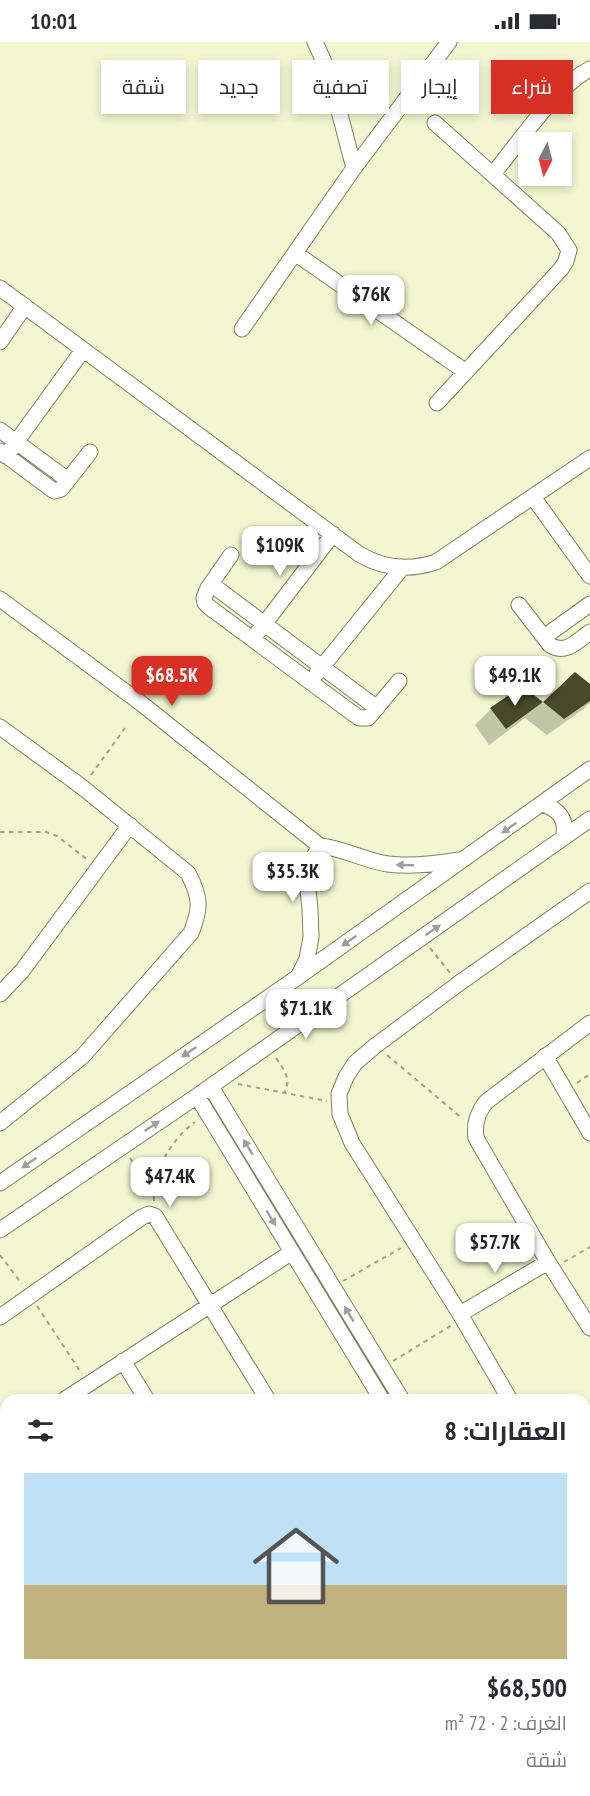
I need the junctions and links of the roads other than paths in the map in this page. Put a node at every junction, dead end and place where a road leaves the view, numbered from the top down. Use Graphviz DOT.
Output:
graph roads {
  1 [pos="315,42"];
  2 [pos="449,42"];
  3 [pos="590,69"];
  4 [pos="435,123"];
  5 [pos="354,168"];
  6 [pos="493,174"];
  7 [pos="295,253"];
  8 [pos="0,288"];
  9 [pos="25,306"];
  10 [pos="242,329"];
  11 [pos="0,342"];
  12 [pos="83,350"];
  13 [pos="466,372"];
  14 [pos="437,403"];
  15 [pos="0,430"];
  16 [pos="16,442"];
  17 [pos="90,452"];
  18 [pos="3,454"];
  19 [pos="590,458"];
  20 [pos="68,480"];
  21 [pos="533,497"];
  22 [pos="333,534"];
  23 [pos="231,555"];
  24 [pos="402,568"];
  25 [pos="590,576"];
  26 [pos="211,584"];
  27 [pos="0,600"];
  28 [pos="590,604"];
  29 [pos="519,605"];
  30 [pos="264,624"];
  31 [pos="590,632"];
  32 [pos="544,637"];
  33 [pos="253,640"];
  34 [pos="321,667"];
  35 [pos="310,681"];
  36 [pos="399,681"];
  37 [pos="377,708"];
  38 [pos="0,727"];
  39 [pos="590,769"];
  40 [pos="543,804"];
  41 [pos="590,819"];
  42 [pos="130,825"];
  43 [pos="563,838"];
  44 [pos="320,846"];
  45 [pos="463,860"];
  46 [pos="590,891"];
  47 [pos="298,977"];
  48 [pos="0,994"];
  49 [pos="590,1023"];
  50 [pos="545,1056"];
  51 [pos="215,1083"];
  52 [pos="197,1096"];
  53 [pos="0,1123"];
  54 [pos="590,1133"];
  55 [pos="0,1183"];
  56 [pos="0,1230"];
  57 [pos="292,1252"];
  58 [pos="550,1265"];
  59 [pos="209,1305"];
  60 [pos="461,1316"];
  61 [pos="0,1317"];
  62 [pos="590,1328"];
  63 [pos="362,1335"];
  64 [pos="348,1344"];
  65 [pos="123,1361"];
  66 [pos="73,1394"];
  67 [pos="143,1394"];
  68 [pos="264,1394"];
  69 [pos="378,1394"];
  70 [pos="398,1394"];
  71 [pos="505,1394"];
  1 -- 5 [label="street"];
  2 -- 5 [label="street"];
  3 -- 6 [label="street"];
  4 -- 6 [label="street"];
  5 -- 7 [label="street"];
  6 -- 13 [label="street"];
  7 -- 10 [label="street"];
  7 -- 13 [label="street"];
  8 -- 9 [label="street"];
  9 -- 11 [label="street"];
  9 -- 12 [label="street"];
  12 -- 16 [label="street"];
  12 -- 22 [label="street"];
  13 -- 14 [label="street"];
  15 -- 16 [label="street"];
  16 -- 18 [label="street"];
  16 -- 20 [label="street"];
  17 -- 20 [label="street"];
  18 -- 20 [label="street"];
  19 -- 21 [label="street"];
  21 -- 24 [label="street"];
  21 -- 25 [label="street"];
  22 -- 24 [label="street"];
  22 -- 30 [label="street"];
  23 -- 26 [label="street"];
  24 -- 34 [label="street"];
  26 -- 30 [label="street"];
  26 -- 33 [label="street"];
  27 -- 44 [label="street"];
  28 -- 32 [label="street"];
  29 -- 32 [label="street"];
  30 -- 33 [label="street"];
  30 -- 34 [label="street"];
  31 -- 32 [label="street"];
  33 -- 35 [label="street"];
  34 -- 35 [label="street"];
  34 -- 37 [label="street"];
  35 -- 37 [label="street"];
  36 -- 37 [label="street"];
  38 -- 42 [label="street"];
  39 -- 40 [label="street"];
  40 -- 43 [label="street"];
  40 -- 45 [label="street, one-way"];
  41 -- 43 [label="street"];
  42 -- 48 [label="street"];
  42 -- 53 [label="street"];
  51 -- 43 [label="street, one-way"];
  45 -- 44 [label="street, one-way"];
  44 -- 47 [label="street"];
  45 -- 47 [label="street, one-way"];
  46 -- 60 [label="street"];
  47 -- 55 [label="street, one-way"];
  49 -- 50 [label="street"];
  50 -- 54 [label="street"];
  50 -- 58 [label="street"];
  51 -- 52 [label="street"];
  63 -- 51 [label="street, one-way"];
  56 -- 52 [label="street, one-way"];
  52 -- 57 [label="street, one-way"];
  57 -- 59 [label="street"];
  57 -- 64 [label="street"];
  58 -- 60 [label="street"];
  58 -- 62 [label="street"];
  59 -- 61 [label="street"];
  59 -- 65 [label="street"];
  59 -- 68 [label="street"];
  60 -- 71 [label="street"];
  63 -- 64 [label="street"];
  63 -- 70 [label="street"];
  64 -- 69 [label="street"];
  65 -- 66 [label="street"];
  65 -- 67 [label="street"];
}
